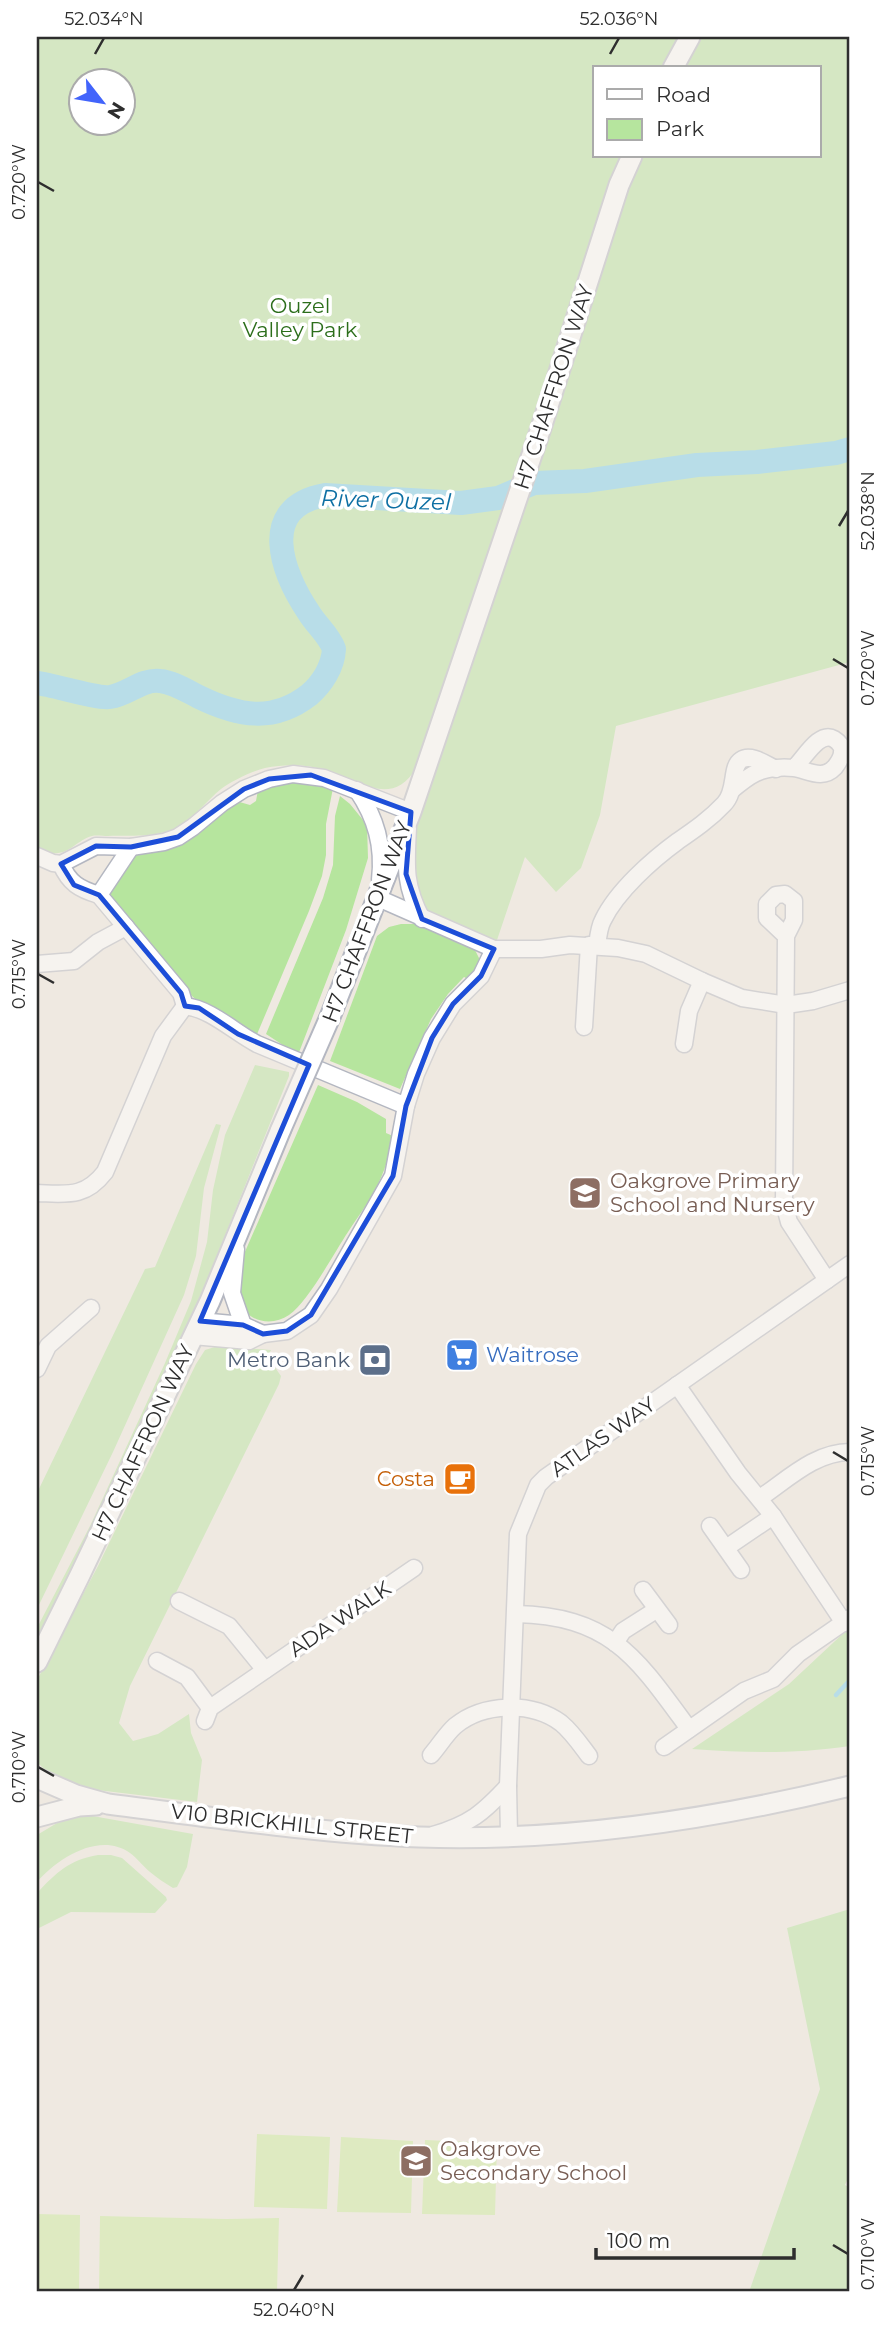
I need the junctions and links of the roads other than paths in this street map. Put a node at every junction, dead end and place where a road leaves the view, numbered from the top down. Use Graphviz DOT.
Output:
graph roads {
  1 [pos="690,37"];
  2 [pos="674,66"];
  3 [pos="631,158"];
  4 [pos="793,768"];
  5 [pos="356,790"];
  6 [pos="409,815"];
  7 [pos="131,847"];
  8 [pos="37,856"];
  9 [pos="61,864"];
  10 [pos="99,895"];
  11 [pos="378,897"];
  12 [pos="422,919"];
  13 [pos="126,927"];
  14 [pos="786,936"];
  15 [pos="593,946"];
  16 [pos="494,949"];
  17 [pos="37,964"];
  18 [pos="702,981"];
  19 [pos="850,990"];
  20 [pos="786,1005"];
  21 [pos="186,1006"];
  22 [pos="584,1027"];
  23 [pos="684,1044"];
  24 [pos="407,1106"];
  25 [pos="37,1193"];
  26 [pos="237,1236"];
  27 [pos="850,1264"];
  28 [pos="827,1280"];
  29 [pos="95,1305"];
  30 [pos="243,1325"];
  31 [pos="197,1328"];
  32 [pos="263,1334"];
  33 [pos="37,1369"];
  34 [pos="677,1385"];
  35 [pos="850,1452"];
  36 [pos="760,1498"];
  37 [pos="773,1516"];
  38 [pos="710,1526"];
  39 [pos="726,1548"];
  40 [pos="414,1568"];
  41 [pos="741,1570"];
  42 [pos="643,1590"];
  43 [pos="179,1601"];
  44 [pos="656,1610"];
  45 [pos="516,1614"];
  46 [pos="847,1620"];
  47 [pos="669,1625"];
  48 [pos="615,1643"];
  49 [pos="157,1661"];
  50 [pos="37,1662"];
  51 [pos="265,1670"];
  52 [pos="512,1708"];
  53 [pos="689,1729"];
  54 [pos="664,1747"];
  55 [pos="431,1755"];
  56 [pos="589,1756"];
  57 [pos="37,1777"];
  58 [pos="508,1786"];
  59 [pos="846,1787"];
  60 [pos="108,1804"];
  61 [pos="37,1817"];
  62 [pos="509,1835"];
  63 [pos="428,1837"];
  1 -- 2 [label="street"];
  3 -- 6 [label="street, H7 CHAFFRON WAY"];
  4 -- 15 [label="street"];
  5 -- 6 [label="street"];
  5 -- 7 [label="street"];
  5 -- 11 [label="street"];
  6 -- 11 [label="street, H7 CHAFFRON WAY"];
  6 -- 12 [label="street"];
  7 -- 9 [label="street"];
  7 -- 10 [label="street"];
  8 -- 9 [label="street"];
  9 -- 10 [label="street"];
  10 -- 13 [label="street"];
  11 -- 12 [label="street"];
  11 -- 26 [label="street, H7 CHAFFRON WAY, bridge"];
  12 -- 16 [label="street"];
  13 -- 17 [label="street"];
  13 -- 21 [label="street"];
  14 -- 20 [label="street"];
  15 -- 16 [label="street"];
  15 -- 18 [label="street"];
  15 -- 22 [label="street"];
  16 -- 24 [label="street"];
  18 -- 20 [label="street"];
  18 -- 23 [label="street"];
  19 -- 20 [label="street"];
  20 -- 28 [label="street"];
  21 -- 24 [label="street"];
  21 -- 25 [label="street"];
  24 -- 32 [label="street"];
  26 -- 30 [label="street"];
  26 -- 31 [label="street, H7 CHAFFRON WAY"];
  27 -- 28 [label="street, ATLAS WAY"];
  28 -- 34 [label="street, ATLAS WAY"];
  29 -- 33 [label="street"];
  30 -- 31 [label="street"];
  30 -- 32 [label="street"];
  31 -- 32 [label="street"];
  31 -- 50 [label="street, H7 CHAFFRON WAY"];
  34 -- 36 [label="street"];
  34 -- 45 [label="street, ATLAS WAY"];
  35 -- 36 [label="street"];
  36 -- 37 [label="street"];
  37 -- 39 [label="street"];
  37 -- 46 [label="street"];
  38 -- 39 [label="street"];
  39 -- 41 [label="street"];
  40 -- 51 [label="street, ADA WALK"];
  42 -- 44 [label="street"];
  43 -- 51 [label="street"];
  44 -- 47 [label="street"];
  44 -- 48 [label="street"];
  45 -- 48 [label="street"];
  45 -- 52 [label="street, ATLAS WAY"];
  46 -- 53 [label="street"];
  48 -- 53 [label="street"];
  49 -- 51 [label="street, ADA WALK"];
  52 -- 55 [label="street"];
  52 -- 56 [label="street"];
  52 -- 58 [label="street, ATLAS WAY"];
  53 -- 54 [label="street"];
  57 -- 60 [label="street, V10 BRICKHILL STREET"];
  58 -- 62 [label="street, ATLAS WAY"];
  58 -- 63 [label="street"];
  59 -- 62 [label="street, V10 BRICKHILL STREET"];
  60 -- 61 [label="street, V10 BRICKHILL STREET"];
  60 -- 63 [label="street, V10 BRICKHILL STREET"];
  62 -- 63 [label="street, V10 BRICKHILL STREET"];
}
